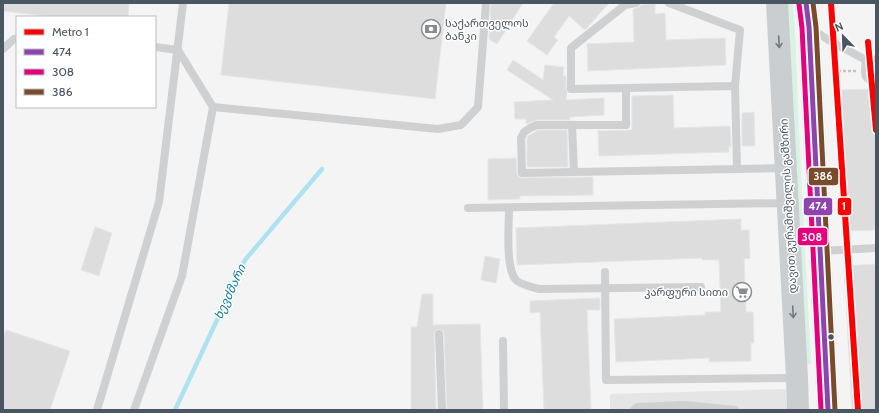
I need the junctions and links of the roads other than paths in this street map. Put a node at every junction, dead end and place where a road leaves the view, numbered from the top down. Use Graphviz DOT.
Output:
graph roads {
  1 [pos="183,3"];
  2 [pos="486,3"];
  3 [pos="636,3"];
  4 [pos="669,3"];
  5 [pos="777,3"];
  6 [pos="806,3"];
  7 [pos="809,27"];
  8 [pos="16,39"];
  9 [pos="156,47"];
  10 [pos="3,49"];
  11 [pos="178,50"];
  12 [pos="876,59"];
  13 [pos="866,60"];
  14 [pos="876,85"];
  15 [pos="735,86"];
  16 [pos="626,88"];
  17 [pos="213,107"];
  18 [pos="572,125"];
  19 [pos="786,168"];
  20 [pos="737,169"];
  21 [pos="574,172"];
  22 [pos="787,203"];
  23 [pos="468,208"];
  24 [pos="509,208"];
  25 [pos="876,248"];
  26 [pos="820,251"];
  27 [pos="605,272"];
  28 [pos="701,287"];
  29 [pos="605,288"];
  30 [pos="439,334"];
  31 [pos="503,341"];
  32 [pos="797,378"];
  33 [pos="97,410"];
  34 [pos="134,410"];
  35 [pos="442,410"];
  36 [pos="504,410"];
  37 [pos="634,410"];
  38 [pos="735,410"];
  39 [pos="798,410"];
  40 [pos="828,410"];
  1 -- 11 [label="lane"];
  2 -- 17 [label="lane"];
  3 -- 16 [label="lane"];
  4 -- 15 [label="lane"];
  5 -- 19 [label="main road, დავით გურამიშვილის გამზირი, one-way"];
  6 -- 7 [label="main road"];
  7 -- 13 [label="lane"];
  7 -- 26 [label="main road"];
  8 -- 10 [label="lane"];
  9 -- 11 [label="lane"];
  11 -- 17 [label="lane"];
  11 -- 33 [label="lane"];
  12 -- 13 [label="lane"];
  13 -- 14 [label="lane"];
  15 -- 16 [label="lane"];
  15 -- 20 [label="lane"];
  16 -- 18 [label="lane"];
  17 -- 34 [label="lane"];
  18 -- 21 [label="lane"];
  18 -- 21 [label="lane"];
  19 -- 20 [label="lane"];
  19 -- 22 [label="main road, დავით გურამიშვილის გამზირი"];
  20 -- 21 [label="lane"];
  22 -- 24 [label="lane"];
  22 -- 32 [label="main road, დავით გურამიშვილის გამზირი, one-way"];
  23 -- 24 [label="lane"];
  24 -- 29 [label="lane"];
  25 -- 26 [label="lane"];
  26 -- 40 [label="main road"];
  27 -- 29 [label="lane"];
  28 -- 29 [label="lane"];
  29 -- 32 [label="lane"];
  30 -- 35 [label="lane"];
  31 -- 36 [label="lane"];
  32 -- 39 [label="main road, დავით გურამიშვილის გამზირი"];
  37 -- 38 [label="lane"];
}
